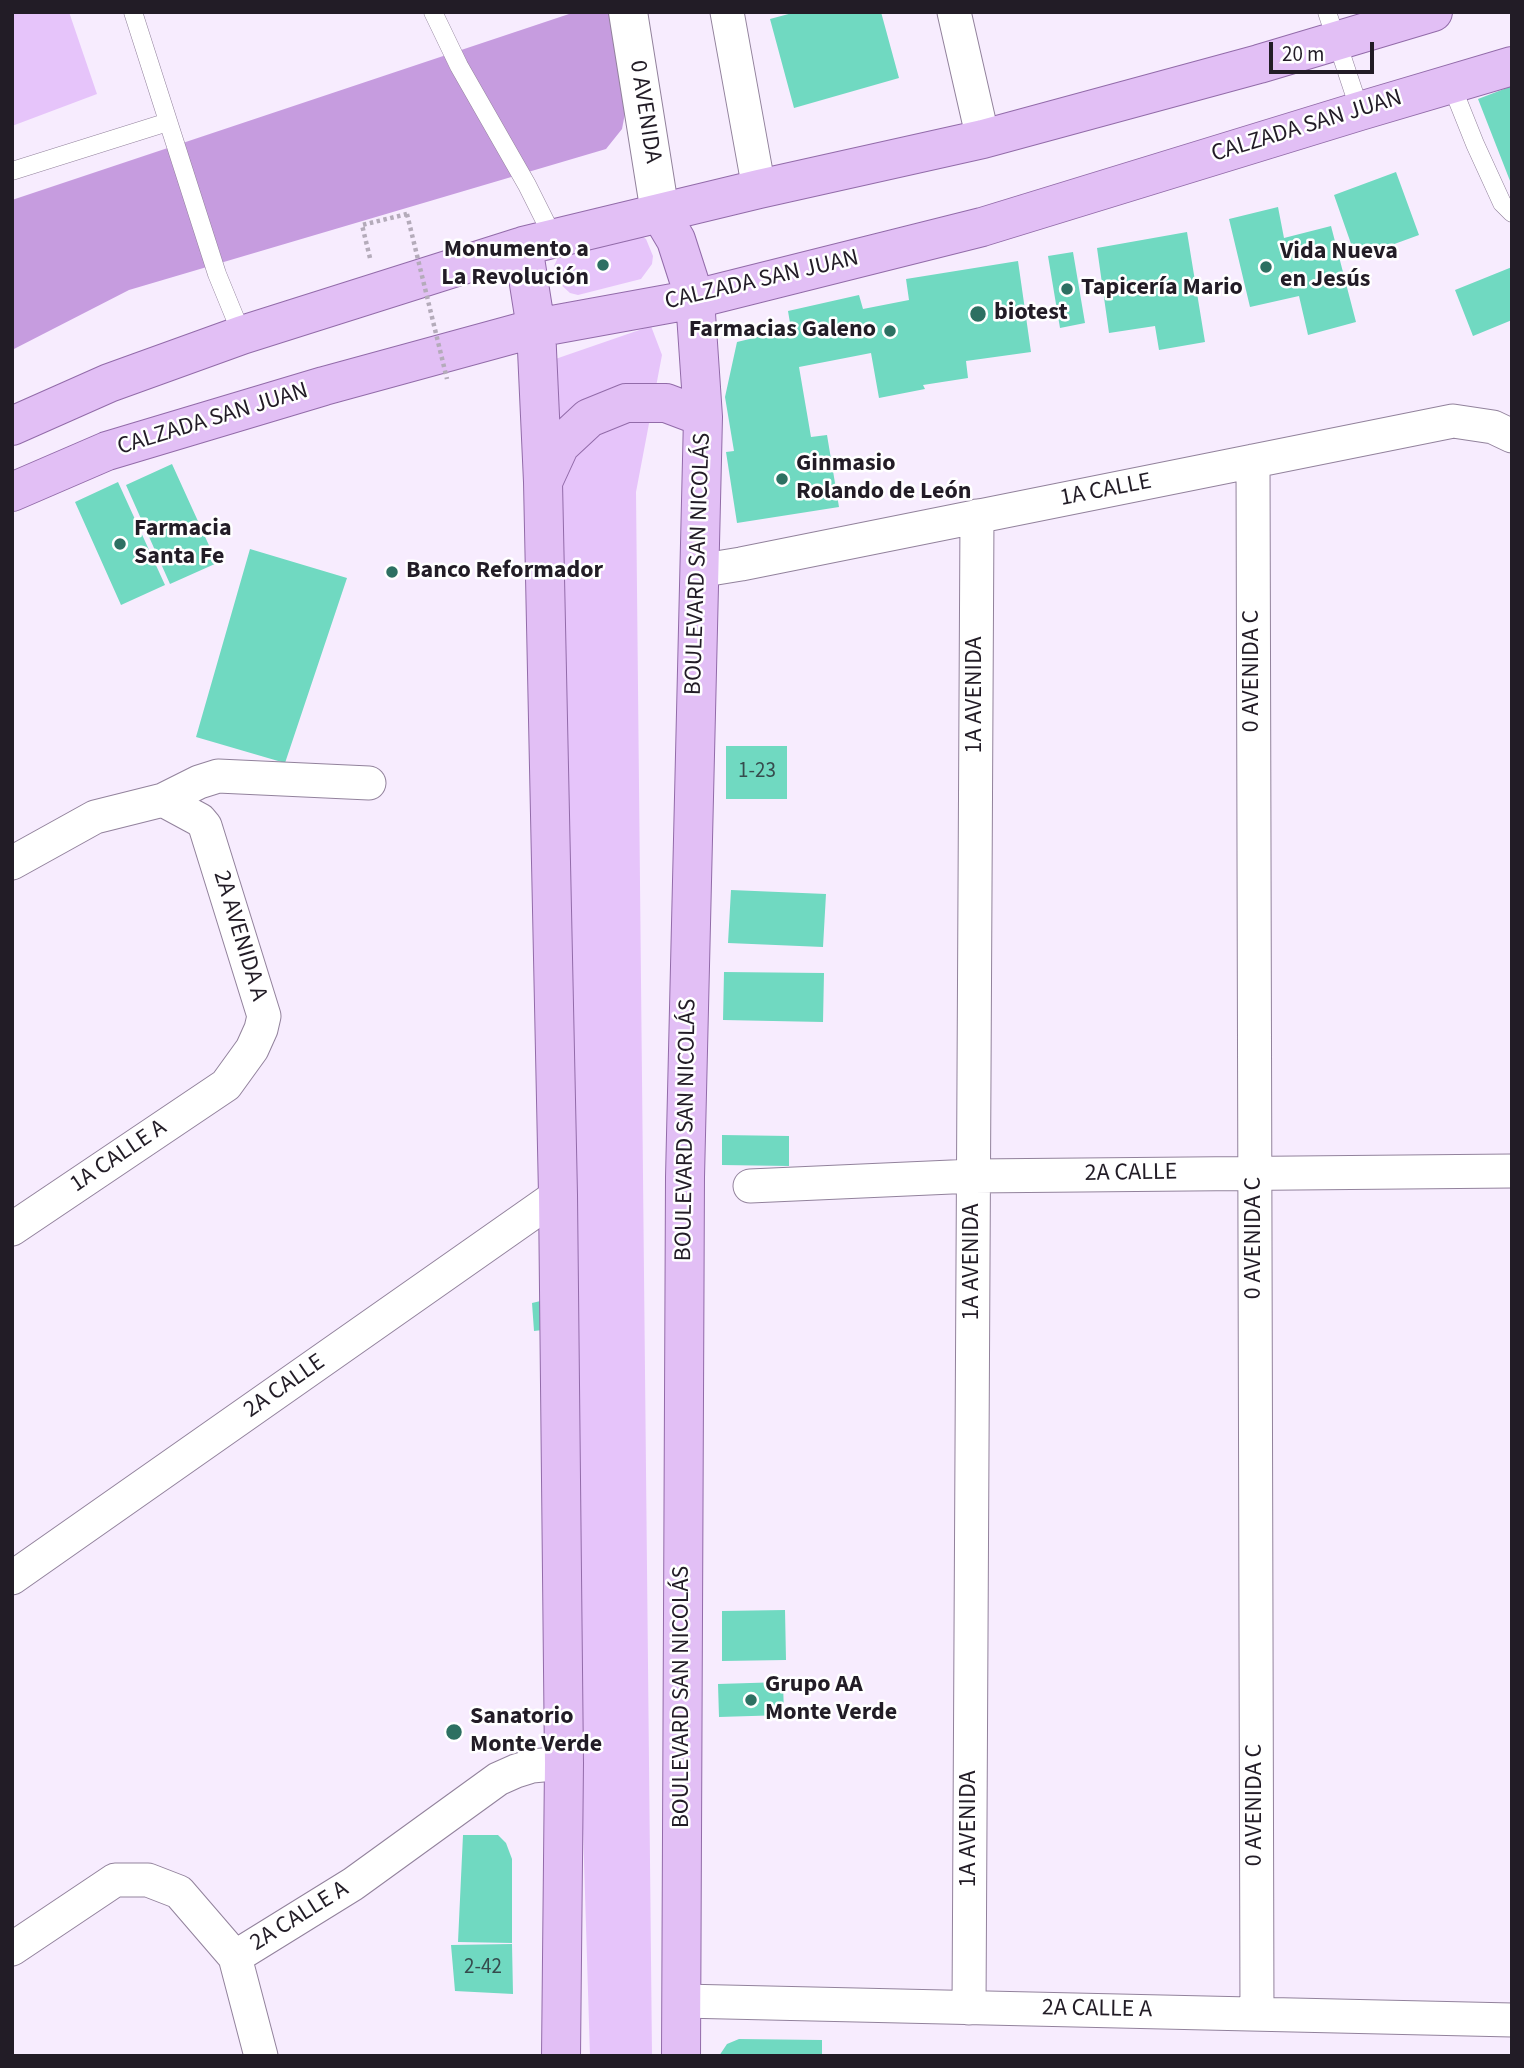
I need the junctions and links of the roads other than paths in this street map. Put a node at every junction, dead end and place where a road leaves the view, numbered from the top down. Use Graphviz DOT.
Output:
graph roads {
  1 [pos="132,12"];
  2 [pos="433,12"];
  3 [pos="727,12"];
  4 [pos="954,12"];
  5 [pos="1433,12"];
  6 [pos="631,13"];
  7 [pos="1348,24"];
  8 [pos="1512,66"];
  9 [pos="1451,84"];
  10 [pos="1360,111"];
  11 [pos="168,122"];
  12 [pos="983,139"];
  13 [pos="12,171"];
  14 [pos="760,189"];
  15 [pos="660,213"];
  16 [pos="1512,213"];
  17 [pos="538,242"];
  18 [pos="695,299"];
  19 [pos="536,328"];
  20 [pos="242,335"];
  21 [pos="703,417"];
  22 [pos="12,426"];
  23 [pos="1512,436"];
  24 [pos="1253,461"];
  25 [pos="544,482"];
  26 [pos="12,492"];
  27 [pos="977,516"];
  28 [pos="698,571"];
  29 [pos="369,783"];
  30 [pos="163,800"];
  31 [pos="12,863"];
  32 [pos="226,1085"];
  33 [pos="1512,1171"];
  34 [pos="1255,1173"];
  35 [pos="974,1176"];
  36 [pos="750,1186"];
  37 [pos="558,1195"];
  38 [pos="12,1229"];
  39 [pos="12,1578"];
  40 [pos="564,1763"];
  41 [pos="12,1949"];
  42 [pos="235,1957"];
  43 [pos="682,2001"];
  44 [pos="969,2008"];
  45 [pos="1257,2014"];
  46 [pos="1512,2020"];
  47 [pos="261,2056"];
  48 [pos="561,2056"];
  49 [pos="681,2056"];
  1 -- 11 [label="lane"];
  2 -- 17 [label="lane"];
  3 -- 14 [label="street"];
  4 -- 12 [label="street"];
  5 -- 7 [label="main road"];
  6 -- 15 [label="street, 0 AVENIDA"];
  7 -- 10 [label="lane"];
  7 -- 12 [label="main road"];
  8 -- 9 [label="main road, CALZADA SAN JUAN"];
  9 -- 10 [label="main road, CALZADA SAN JUAN"];
  9 -- 16 [label="lane"];
  10 -- 18 [label="main road, CALZADA SAN JUAN"];
  11 -- 13 [label="lane"];
  11 -- 20 [label="lane"];
  12 -- 14 [label="main road"];
  14 -- 15 [label="main road"];
  15 -- 17 [label="main road"];
  15 -- 18 [label="main road, BOULEVARD SAN NICOLÁS"];
  17 -- 19 [label="main road"];
  17 -- 20 [label="main road"];
  18 -- 19 [label="main road, CALZADA SAN JUAN"];
  18 -- 21 [label="main road, BOULEVARD SAN NICOLÁS"];
  19 -- 25 [label="main road"];
  19 -- 26 [label="main road, CALZADA SAN JUAN"];
  20 -- 22 [label="main road"];
  21 -- 25 [label="main road"];
  21 -- 28 [label="main road, BOULEVARD SAN NICOLÁS"];
  23 -- 24 [label="street, 1A CALLE"];
  24 -- 27 [label="street, 1A CALLE"];
  24 -- 34 [label="street, 0 AVENIDA C"];
  25 -- 37 [label="main road"];
  27 -- 28 [label="street, 1A CALLE"];
  27 -- 35 [label="street, 1A AVENIDA"];
  28 -- 43 [label="main road, BOULEVARD SAN NICOLÁS"];
  29 -- 30 [label="street"];
  30 -- 31 [label="street"];
  30 -- 32 [label="street, 2A AVENIDA A"];
  32 -- 38 [label="street, 1A CALLE A"];
  33 -- 34 [label="street, 2A CALLE"];
  34 -- 35 [label="street, 2A CALLE"];
  34 -- 45 [label="street, 0 AVENIDA C"];
  35 -- 36 [label="street, 2A CALLE"];
  35 -- 44 [label="street, 1A AVENIDA"];
  37 -- 39 [label="street, 2A CALLE"];
  37 -- 40 [label="main road"];
  40 -- 42 [label="street, 2A CALLE A"];
  40 -- 48 [label="main road"];
  41 -- 42 [label="street, 2A CALLE A"];
  42 -- 47 [label="street"];
  43 -- 44 [label="street, 2A CALLE A"];
  43 -- 49 [label="main road, BOULEVARD SAN NICOLÁS"];
  44 -- 45 [label="street, 2A CALLE A"];
  45 -- 46 [label="street, 2A CALLE A"];
}
